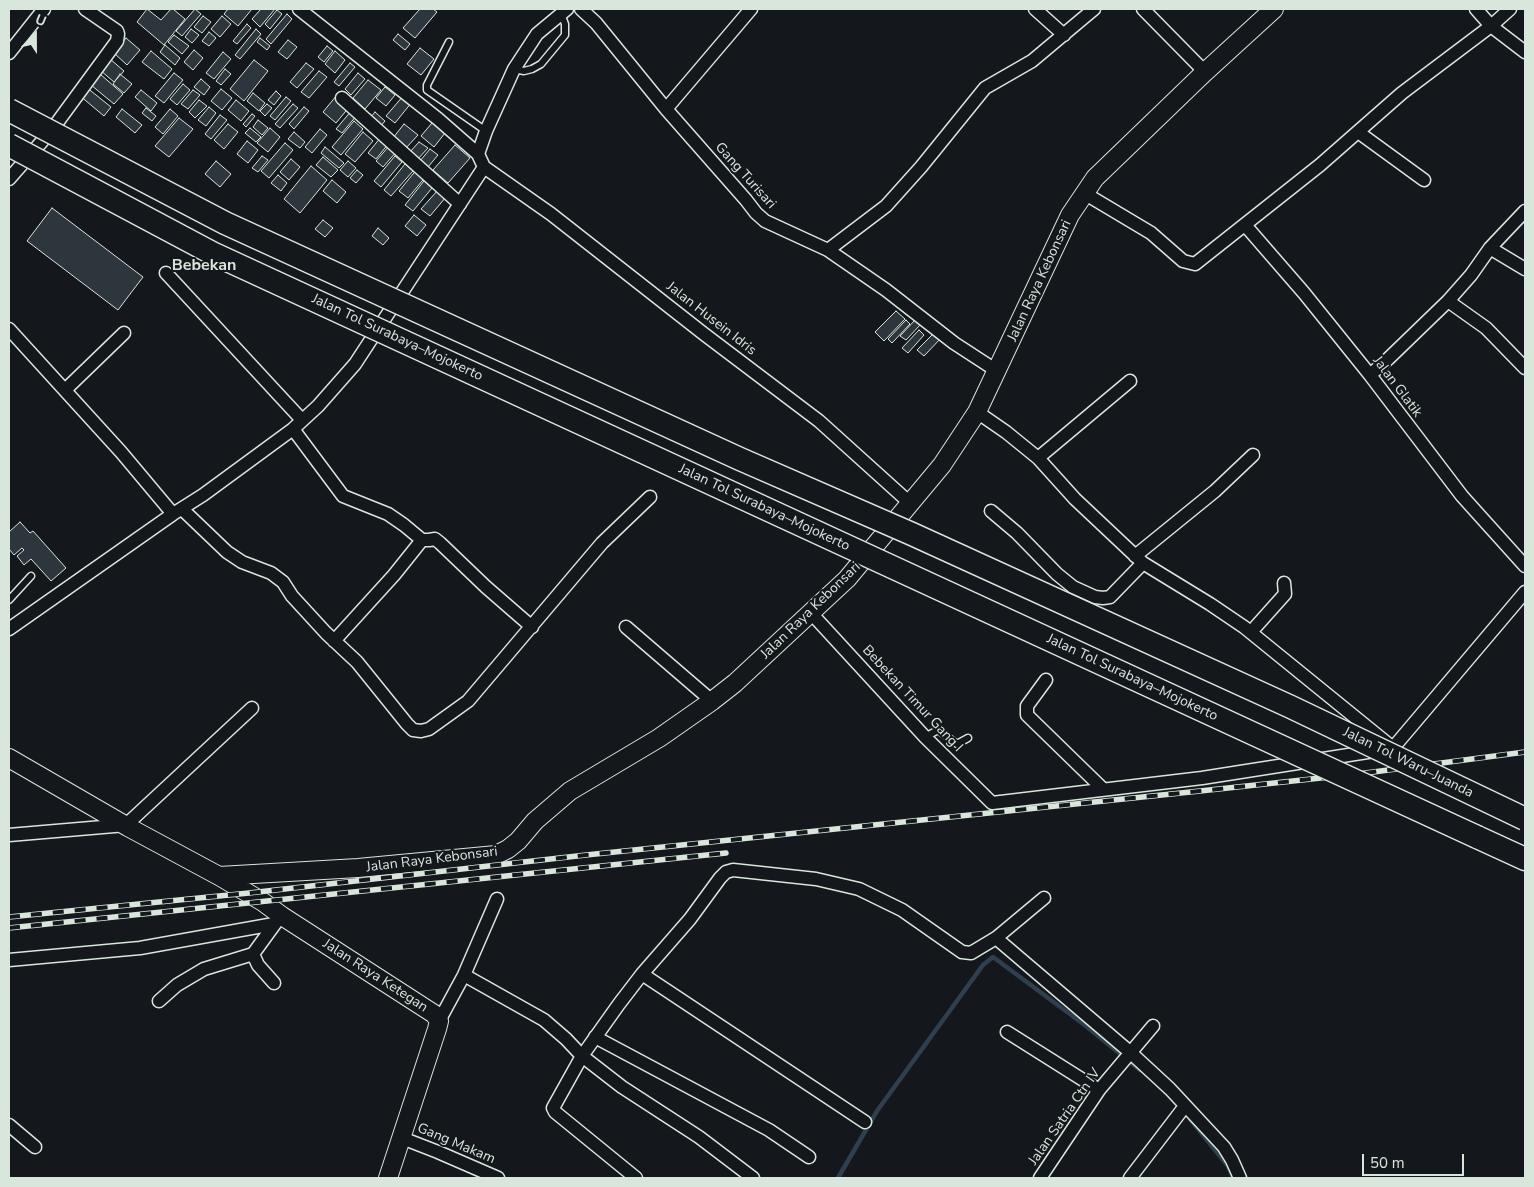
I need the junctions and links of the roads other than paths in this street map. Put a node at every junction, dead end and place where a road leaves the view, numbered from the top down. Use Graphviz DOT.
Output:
graph roads {
  1 [pos="44,9"];
  2 [pos="84,9"];
  3 [pos="299,9"];
  4 [pos="581,9"];
  5 [pos="751,9"];
  6 [pos="1035,9"];
  7 [pos="1094,9"];
  8 [pos="1143,9"];
  9 [pos="1274,9"];
  10 [pos="1476,9"];
  11 [pos="1510,9"];
  12 [pos="561,11"];
  13 [pos="1491,26"];
  14 [pos="1064,35"];
  15 [pos="449,42"];
  16 [pos="1525,52"];
  17 [pos="9,53"];
  18 [pos="514,69"];
  19 [pos="1205,72"];
  20 [pos="342,98"];
  21 [pos="666,108"];
  22 [pos="9,110"];
  23 [pos="486,131"];
  24 [pos="1358,132"];
  25 [pos="9,145"];
  26 [pos="478,154"];
  27 [pos="484,167"];
  28 [pos="9,179"];
  29 [pos="1424,180"];
  30 [pos="1084,193"];
  31 [pos="460,204"];
  32 [pos="1525,211"];
  33 [pos="1245,225"];
  34 [pos="1490,248"];
  35 [pos="828,250"];
  36 [pos="1525,269"];
  37 [pos="166,273"];
  38 [pos="1448,301"];
  39 [pos="9,329"];
  40 [pos="124,333"];
  41 [pos="1525,368"];
  42 [pos="998,371"];
  43 [pos="1370,375"];
  44 [pos="1130,382"];
  45 [pos="65,390"];
  46 [pos="977,412"];
  47 [pos="298,424"];
  48 [pos="1253,455"];
  49 [pos="1038,458"];
  50 [pos="650,496"];
  51 [pos="912,504"];
  52 [pos="178,511"];
  53 [pos="991,511"];
  54 [pos="422,540"];
  55 [pos="1139,560"];
  56 [pos="1525,566"];
  57 [pos="32,576"];
  58 [pos="1284,583"];
  59 [pos="1525,592"];
  60 [pos="9,600"];
  61 [pos="811,613"];
  62 [pos="10,625"];
  63 [pos="532,627"];
  64 [pos="626,627"];
  65 [pos="1251,632"];
  66 [pos="334,641"];
  67 [pos="1046,680"];
  68 [pos="712,701"];
  69 [pos="1291,707"];
  70 [pos="252,708"];
  71 [pos="925,737"];
  72 [pos="968,738"];
  73 [pos="1393,748"];
  74 [pos="9,758"];
  75 [pos="1103,790"];
  76 [pos="1525,807"];
  77 [pos="1525,820"];
  78 [pos="126,825"];
  79 [pos="9,835"];
  80 [pos="1525,860"];
  81 [pos="216,874"];
  82 [pos="1044,898"];
  83 [pos="497,899"];
  84 [pos="278,920"];
  85 [pos="996,938"];
  86 [pos="253,954"];
  87 [pos="9,960"];
  88 [pos="642,974"];
  89 [pos="464,975"];
  90 [pos="274,984"];
  91 [pos="159,1001"];
  92 [pos="439,1021"];
  93 [pos="1153,1026"];
  94 [pos="1007,1032"];
  95 [pos="595,1037"];
  96 [pos="582,1056"];
  97 [pos="1128,1057"];
  98 [pos="1100,1090"];
  99 [pos="1183,1108"];
  100 [pos="865,1122"];
  101 [pos="9,1125"];
  102 [pos="402,1138"];
  103 [pos="35,1147"];
  104 [pos="809,1157"];
  105 [pos="1235,1176"];
  106 [pos="388,1178"];
  107 [pos="498,1178"];
  108 [pos="636,1178"];
  109 [pos="753,1178"];
  110 [pos="1040,1178"];
  111 [pos="1130,1178"];
  1 -- 17 [label="street"];
  2 -- 28 [label="street"];
  3 -- 26 [label="street"];
  4 -- 21 [label="street, Gang Turisari"];
  5 -- 21 [label="street"];
  6 -- 14 [label="street"];
  7 -- 14 [label="street"];
  8 -- 19 [label="street"];
  9 -- 19 [label="main road, Jalan Raya Kebonsari"];
  10 -- 13 [label="street"];
  11 -- 13 [label="street"];
  12 -- 18 [label="street"];
  12 -- 18 [label="lane"];
  13 -- 16 [label="street"];
  13 -- 24 [label="street"];
  14 -- 35 [label="street"];
  15 -- 23 [label="lane"];
  18 -- 23 [label="street"];
  19 -- 30 [label="main road, Jalan Raya Kebonsari"];
  20 -- 31 [label="street"];
  21 -- 35 [label="street, Gang Turisari"];
  22 -- 69 [label="highway, bridge"];
  23 -- 26 [label="street"];
  24 -- 29 [label="street"];
  24 -- 33 [label="street"];
  25 -- 80 [label="highway, Jalan Tol Surabaya–Mojokerto, bridge"];
  26 -- 27 [label="street"];
  27 -- 31 [label="street"];
  27 -- 51 [label="street, Jalan Husein Idris"];
  30 -- 33 [label="street"];
  30 -- 42 [label="main road, Jalan Raya Kebonsari"];
  31 -- 47 [label="street"];
  32 -- 34 [label="street"];
  33 -- 43 [label="street, Jalan Glatik"];
  34 -- 36 [label="street"];
  34 -- 38 [label="street"];
  35 -- 42 [label="street, Gang Turisari"];
  37 -- 47 [label="street"];
  38 -- 41 [label="street"];
  38 -- 43 [label="street"];
  39 -- 45 [label="street"];
  40 -- 45 [label="street"];
  42 -- 46 [label="main road, Jalan Raya Kebonsari"];
  43 -- 56 [label="street, Jalan Glatik"];
  44 -- 49 [label="street"];
  45 -- 52 [label="street"];
  46 -- 49 [label="street"];
  46 -- 51 [label="main road, Jalan Raya Kebonsari"];
  47 -- 52 [label="street"];
  47 -- 54 [label="street"];
  48 -- 55 [label="street"];
  49 -- 55 [label="street"];
  50 -- 63 [label="street"];
  51 -- 61 [label="main road, Jalan Raya Kebonsari"];
  52 -- 62 [label="street"];
  52 -- 66 [label="street"];
  53 -- 55 [label="street"];
  54 -- 63 [label="street"];
  54 -- 66 [label="street"];
  55 -- 65 [label="street"];
  57 -- 60 [label="lane"];
  58 -- 65 [label="street"];
  59 -- 73 [label="street"];
  61 -- 68 [label="main road, Jalan Raya Kebonsari"];
  61 -- 71 [label="street, Bebekan Timur Gang I"];
  63 -- 66 [label="street"];
  64 -- 68 [label="street"];
  65 -- 73 [label="street"];
  67 -- 75 [label="street"];
  68 -- 81 [label="main road, Jalan Raya Kebonsari"];
  69 -- 76 [label="highway, bridge"];
  69 -- 77 [label="highway, Jalan Tol Waru–Juanda, bridge"];
  70 -- 78 [label="street"];
  71 -- 72 [label="lane"];
  71 -- 75 [label="street, Bebekan Timur Gang I"];
  73 -- 75 [label="street"];
  74 -- 78 [label="main road, Jalan Raya Ketegan"];
  78 -- 79 [label="street"];
  78 -- 81 [label="main road, Jalan Raya Ketegan"];
  81 -- 84 [label="main road, Jalan Raya Ketegan"];
  82 -- 85 [label="street"];
  83 -- 89 [label="street"];
  84 -- 86 [label="street"];
  84 -- 87 [label="street"];
  84 -- 92 [label="main road, Jalan Raya Ketegan"];
  85 -- 88 [label="street"];
  85 -- 97 [label="street"];
  86 -- 90 [label="street"];
  86 -- 91 [label="street"];
  88 -- 95 [label="street"];
  88 -- 100 [label="street"];
  89 -- 92 [label="street"];
  89 -- 96 [label="street"];
  92 -- 102 [label="main road, Jalan Raya Ketegan"];
  93 -- 97 [label="street, Jalan Satria Ctn IV"];
  94 -- 98 [label="street"];
  95 -- 96 [label="street"];
  95 -- 104 [label="street"];
  96 -- 108 [label="street"];
  96 -- 109 [label="street"];
  97 -- 98 [label="street, Jalan Satria Ctn IV"];
  97 -- 99 [label="street"];
  98 -- 110 [label="street, Jalan Satria Ctn IV"];
  99 -- 105 [label="street"];
  99 -- 111 [label="street"];
  101 -- 103 [label="street"];
  102 -- 106 [label="main road, Jalan Raya Ketegan"];
  102 -- 107 [label="street, Gang Makam"];
}
